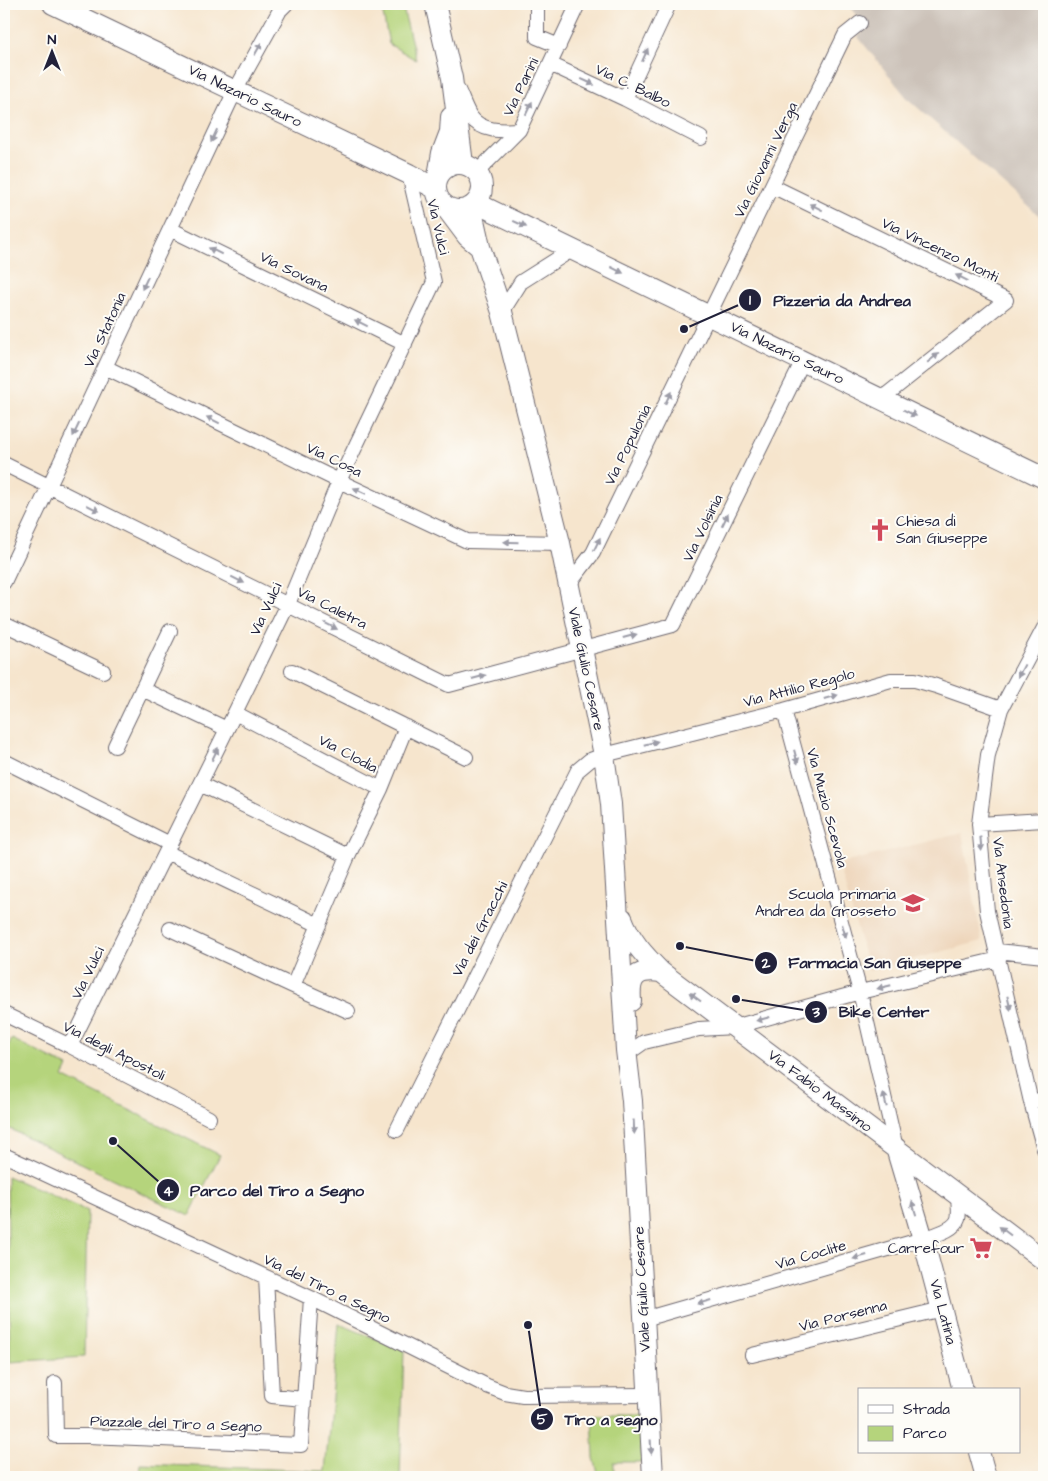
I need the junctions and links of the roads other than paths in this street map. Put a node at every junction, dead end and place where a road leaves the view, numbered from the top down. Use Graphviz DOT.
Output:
graph roads {
  1 [pos="54,4"];
  2 [pos="286,4"];
  3 [pos="435,4"];
  4 [pos="537,4"];
  5 [pos="578,4"];
  6 [pos="669,4"];
  7 [pos="860,23"];
  8 [pos="559,46"];
  9 [pos="550,64"];
  10 [pos="452,78"];
  11 [pos="235,92"];
  12 [pos="625,99"];
  13 [pos="518,130"];
  14 [pos="702,138"];
  15 [pos="470,168"];
  16 [pos="409,174"];
  17 [pos="772,186"];
  18 [pos="439,190"];
  19 [pos="474,205"];
  20 [pos="170,229"];
  21 [pos="480,247"];
  22 [pos="573,249"];
  23 [pos="502,312"];
  24 [pos="709,316"];
  25 [pos="405,344"];
  26 [pos="803,361"];
  27 [pos="105,367"];
  28 [pos="881,399"];
  29 [pos="4,464"];
  30 [pos="1044,478"];
  31 [pos="339,481"];
  32 [pos="49,486"];
  33 [pos="560,542"];
  34 [pos="4,582"];
  35 [pos="569,584"];
  36 [pos="288,604"];
  37 [pos="4,624"];
  38 [pos="1044,628"];
  39 [pos="170,631"];
  40 [pos="583,649"];
  41 [pos="103,671"];
  42 [pos="292,671"];
  43 [pos="142,690"];
  44 [pos="1001,709"];
  45 [pos="784,710"];
  46 [pos="235,713"];
  47 [pos="406,728"];
  48 [pos="227,730"];
  49 [pos="115,746"];
  50 [pos="604,755"];
  51 [pos="466,757"];
  52 [pos="4,761"];
  53 [pos="200,784"];
  54 [pos="380,789"];
  55 [pos="1044,820"];
  56 [pos="979,824"];
  57 [pos="168,848"];
  58 [pos="348,856"];
  59 [pos="617,904"];
  60 [pos="318,925"];
  61 [pos="170,929"];
  62 [pos="998,955"];
  63 [pos="1044,956"];
  64 [pos="661,972"];
  65 [pos="293,986"];
  66 [pos="860,992"];
  67 [pos="348,1011"];
  68 [pos="4,1014"];
  69 [pos="734,1026"];
  70 [pos="70,1046"];
  71 [pos="634,1049"];
  72 [pos="632,1101"];
  73 [pos="1038,1101"];
  74 [pos="209,1118"];
  75 [pos="397,1130"];
  76 [pos="896,1148"];
  77 [pos="1044,1149"];
  78 [pos="4,1156"];
  79 [pos="958,1195"];
  80 [pos="924,1239"];
  81 [pos="1044,1260"];
  82 [pos="266,1277"];
  83 [pos="311,1298"];
  84 [pos="942,1309"];
  85 [pos="644,1319"];
  86 [pos="752,1355"];
  87 [pos="55,1383"];
  88 [pos="962,1388"];
  89 [pos="648,1394"];
  90 [pos="304,1399"];
  91 [pos="980,1454"];
  92 [pos="653,1477"];
  93 [pos="986,1477"];
  1 -- 11 [label="main road, Via Nazario Sauro"];
  11 -- 2 [label="street, Via Statonia, one-way"];
  3 -- 10 [label="main road"];
  4 -- 8 [label="street"];
  5 -- 8 [label="street, Via Parini"];
  12 -- 6 [label="street, one-way"];
  7 -- 17 [label="street, Via Giovanni Verga"];
  8 -- 9 [label="street, Via Parini"];
  9 -- 12 [label="street, Via C. Balbo, one-way"];
  13 -- 9 [label="street, Via Parini, one-way"];
  10 -- 13 [label="street"];
  10 -- 15 [label="main road"];
  10 -- 18 [label="main road"];
  11 -- 16 [label="main road, Via Nazario Sauro"];
  11 -- 20 [label="street, Via Statonia, one-way"];
  12 -- 14 [label="street, Via C. Balbo"];
  13 -- 15 [label="street, Via Parini"];
  15 -- 18 [label="main road"];
  15 -- 19 [label="main road"];
  16 -- 18 [label="main road, Via Nazario Sauro"];
  16 -- 25 [label="street, Via Vulci"];
  17 -- 24 [label="street, Via Giovanni Verga"];
  28 -- 17 [label="street, Via Vincenzo Monti, one-way"];
  18 -- 19 [label="main road"];
  18 -- 21 [label="main road, Viale Giulio Cesare"];
  19 -- 21 [label="main road, Viale Giulio Cesare"];
  19 -- 22 [label="main road, Via Nazario Sauro, one-way"];
  25 -- 20 [label="street, Via Sovana, one-way"];
  20 -- 27 [label="street, Via Statonia, one-way"];
  21 -- 23 [label="main road, Viale Giulio Cesare"];
  22 -- 23 [label="street"];
  22 -- 24 [label="main road, Via Nazario Sauro, one-way"];
  23 -- 33 [label="main road, Viale Giulio Cesare"];
  24 -- 26 [label="main road, Via Nazario Sauro"];
  35 -- 24 [label="street, Via Populonia, one-way"];
  25 -- 31 [label="street, Via Vulci"];
  26 -- 28 [label="main road, Via Nazario Sauro"];
  40 -- 26 [label="street, Via Volsinia, one-way"];
  31 -- 27 [label="street, Via Cosa, one-way"];
  27 -- 32 [label="street, Via Statonia, one-way"];
  28 -- 30 [label="main road, Via Nazario Sauro, one-way"];
  29 -- 32 [label="street, Via Caletra"];
  33 -- 31 [label="street, Via Cosa, one-way"];
  31 -- 36 [label="street, Via Vulci"];
  32 -- 34 [label="street, Via Statonia"];
  32 -- 36 [label="street, Via Caletra, one-way"];
  33 -- 35 [label="main road, Viale Giulio Cesare"];
  35 -- 40 [label="main road, Viale Giulio Cesare"];
  36 -- 40 [label="street, Via Caletra, one-way"];
  36 -- 46 [label="street, Via Vulci"];
  37 -- 41 [label="street"];
  38 -- 44 [label="street, Via Ansedonia, one-way"];
  39 -- 43 [label="street"];
  40 -- 50 [label="main road, Viale Giulio Cesare"];
  42 -- 47 [label="street"];
  43 -- 48 [label="street"];
  43 -- 49 [label="street"];
  45 -- 44 [label="street, Via Attilio Regolo, one-way"];
  44 -- 56 [label="street, Via Ansedonia"];
  50 -- 45 [label="street, Via Attilio Regolo, one-way"];
  45 -- 66 [label="street, Via Muzio Scevola, one-way"];
  46 -- 48 [label="street, Via Vulci"];
  46 -- 54 [label="street, Via Clodia"];
  47 -- 51 [label="street"];
  47 -- 54 [label="street"];
  53 -- 48 [label="street, Via Vulci, one-way"];
  50 -- 59 [label="main road, Viale Giulio Cesare"];
  50 -- 75 [label="street, Via dei Gracchi"];
  52 -- 57 [label="street"];
  53 -- 57 [label="street, Via Vulci"];
  53 -- 58 [label="street"];
  54 -- 58 [label="street, Via Clodia"];
  55 -- 56 [label="street"];
  56 -- 62 [label="street, Via Ansedonia, one-way"];
  57 -- 60 [label="street"];
  57 -- 70 [label="street, Via Vulci"];
  58 -- 60 [label="street, Via Clodia"];
  59 -- 64 [label="main road, Via Fabio Massimo"];
  59 -- 72 [label="main road, Viale Giulio Cesare"];
  60 -- 65 [label="street, Via Clodia"];
  61 -- 65 [label="street"];
  62 -- 63 [label="street"];
  62 -- 66 [label="street, one-way"];
  62 -- 73 [label="street, Via Ansedonia, one-way"];
  69 -- 64 [label="main road, Via Fabio Massimo, one-way"];
  64 -- 71 [label="main road, Viale Giulio Cesare"];
  65 -- 67 [label="street"];
  66 -- 69 [label="street, one-way"];
  76 -- 66 [label="street, Via Muzio Scevola, one-way"];
  68 -- 70 [label="street, Via degli Apostoli"];
  69 -- 71 [label="street"];
  69 -- 76 [label="main road, Via Fabio Massimo"];
  70 -- 74 [label="street, Via degli Apostoli"];
  71 -- 72 [label="main road, Viale Giulio Cesare"];
  72 -- 85 [label="main road, Viale Giulio Cesare, one-way"];
  73 -- 77 [label="street, Via Ansedonia"];
  76 -- 79 [label="main road, Via Fabio Massimo"];
  80 -- 76 [label="main road, Via Latina, one-way"];
  78 -- 82 [label="street, Via del Tiro a Segno"];
  79 -- 80 [label="street, Via Coclite"];
  81 -- 79 [label="main road, Via Fabio Massimo, one-way"];
  80 -- 84 [label="main road, Via Latina"];
  80 -- 85 [label="street, Via Coclite, one-way"];
  82 -- 83 [label="street, Via del Tiro a Segno"];
  82 -- 90 [label="street"];
  83 -- 89 [label="street, Via del Tiro a Segno"];
  83 -- 90 [label="street, Piazzale del Tiro a Segno"];
  84 -- 86 [label="street, Via Porsenna"];
  84 -- 88 [label="main road, Via Latina"];
  85 -- 89 [label="main road, Viale Giulio Cesare"];
  87 -- 90 [label="street, Piazzale del Tiro a Segno"];
  89 -- 92 [label="main road, Viale Giulio Cesare, one-way"];
  91 -- 93 [label="main road"];
}
